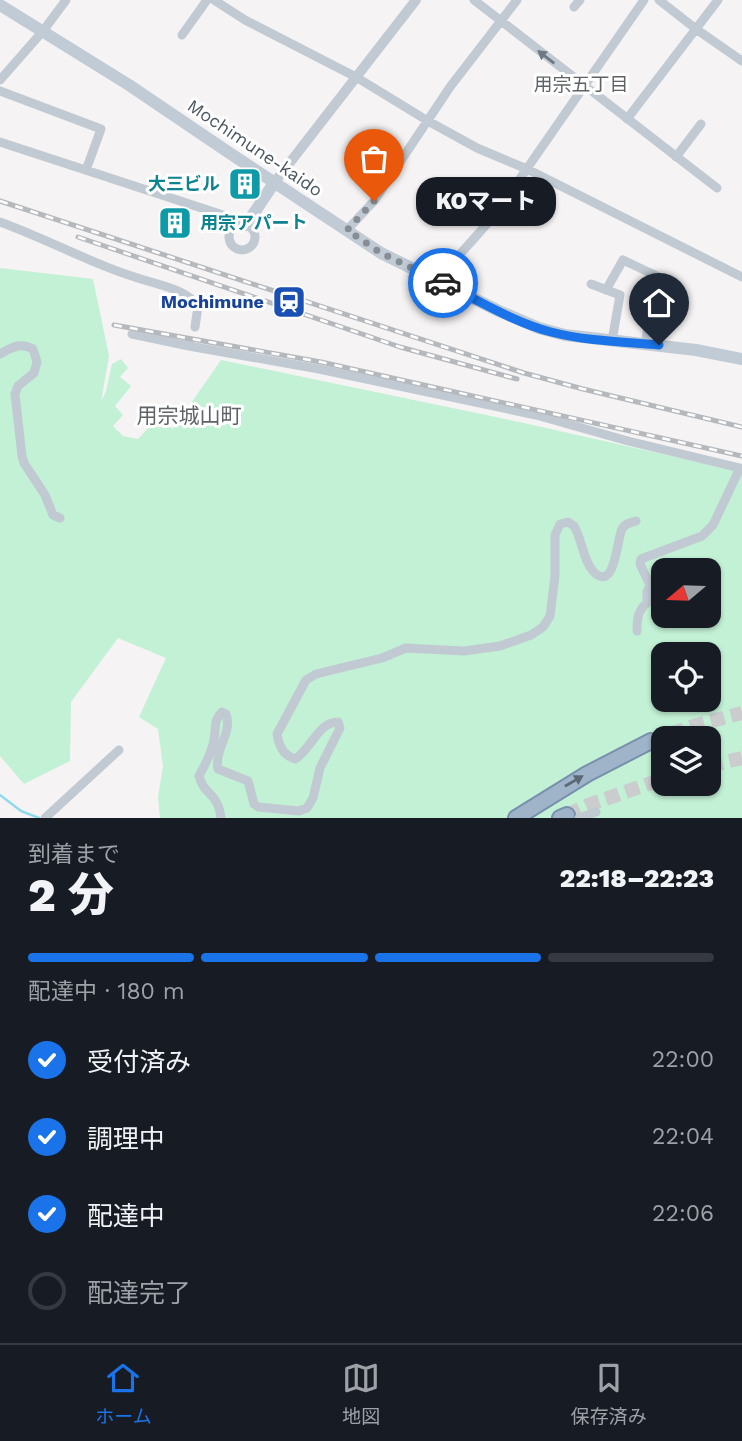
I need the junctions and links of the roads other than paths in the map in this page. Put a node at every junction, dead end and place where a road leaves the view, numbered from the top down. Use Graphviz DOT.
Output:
graph roads {
  1 [pos="66,0"];
  2 [pos="208,0"];
  3 [pos="214,0"];
  4 [pos="416,0"];
  5 [pos="474,0"];
  6 [pos="517,0"];
  7 [pos="644,0"];
  8 [pos="659,0"];
  9 [pos="718,0"];
  10 [pos="0,5"];
  11 [pos="501,20"];
  12 [pos="696,30"];
  13 [pos="43,31"];
  14 [pos="182,35"];
  15 [pos="742,61"];
  16 [pos="356,77"];
  17 [pos="0,80"];
  18 [pos="584,86"];
  19 [pos="0,91"];
  20 [pos="627,119"];
  21 [pos="428,121"];
  22 [pos="701,124"];
  23 [pos="0,142"];
  24 [pos="676,157"];
  25 [pos="527,169"];
  26 [pos="86,170"];
  27 [pos="274,183"];
  28 [pos="717,188"];
  29 [pos="0,222"];
  30 [pos="244,225"];
  31 [pos="347,230"];
  32 [pos="742,278"];
  33 [pos="437,280"];
  34 [pos="591,284"];
  35 [pos="606,290"];
  36 [pos="195,327"];
  37 [pos="132,334"];
  38 [pos="612,341"];
  39 [pos="645,344"];
  40 [pos="0,354"];
  41 [pos="742,359"];
  42 [pos="60,518"];
  43 [pos="636,521"];
  44 [pos="637,631"];
  45 [pos="651,741"];
  46 [pos="119,750"];
  47 [pos="596,812"];
  48 [pos="569,817"];
  49 [pos="45,818"];
  50 [pos="221,818"];
  51 [pos="516,818"];
  1 -- 13 [label="street"];
  2 -- 14 [label="street"];
  3 -- 16 [label="street"];
  4 -- 16 [label="street"];
  5 -- 11 [label="street"];
  6 -- 11 [label="street"];
  7 -- 18 [label="street"];
  8 -- 12 [label="street"];
  9 -- 12 [label="street"];
  10 -- 13 [label="main road, Mochimune-kaido"];
  18 -- 11 [label="street, one-way"];
  11 -- 21 [label="street"];
  12 -- 15 [label="street"];
  12 -- 20 [label="street"];
  13 -- 17 [label="street"];
  13 -- 27 [label="main road, Mochimune-kaido"];
  16 -- 21 [label="street"];
  16 -- 27 [label="street"];
  18 -- 20 [label="street"];
  18 -- 25 [label="street"];
  19 -- 26 [label="street"];
  20 -- 24 [label="street"];
  21 -- 25 [label="street"];
  21 -- 31 [label="street"];
  22 -- 24 [label="street"];
  23 -- 26 [label="street"];
  24 -- 28 [label="street"];
  25 -- 32 [label="street"];
  25 -- 33 [label="street"];
  26 -- 30 [label="street"];
  27 -- 30 [label="main road"];
  27 -- 31 [label="main road, Mochimune-kaido"];
  29 -- 36 [label="street"];
  31 -- 33 [label="main road, Mochimune-kaido"];
  33 -- 38 [label="main road, Mochimune-kaido"];
  34 -- 35 [label="street"];
  35 -- 38 [label="street"];
  35 -- 39 [label="street"];
  37 -- 44 [label="street"];
  38 -- 39 [label="main road, Mochimune-kaido"];
  39 -- 41 [label="main road, Mochimune-kaido"];
  40 -- 42 [label="street"];
  43 -- 50 [label="street"];
  51 -- 45 [label="highway, one-way"];
  46 -- 49 [label="street"];
  47 -- 48 [label="street"];
}
